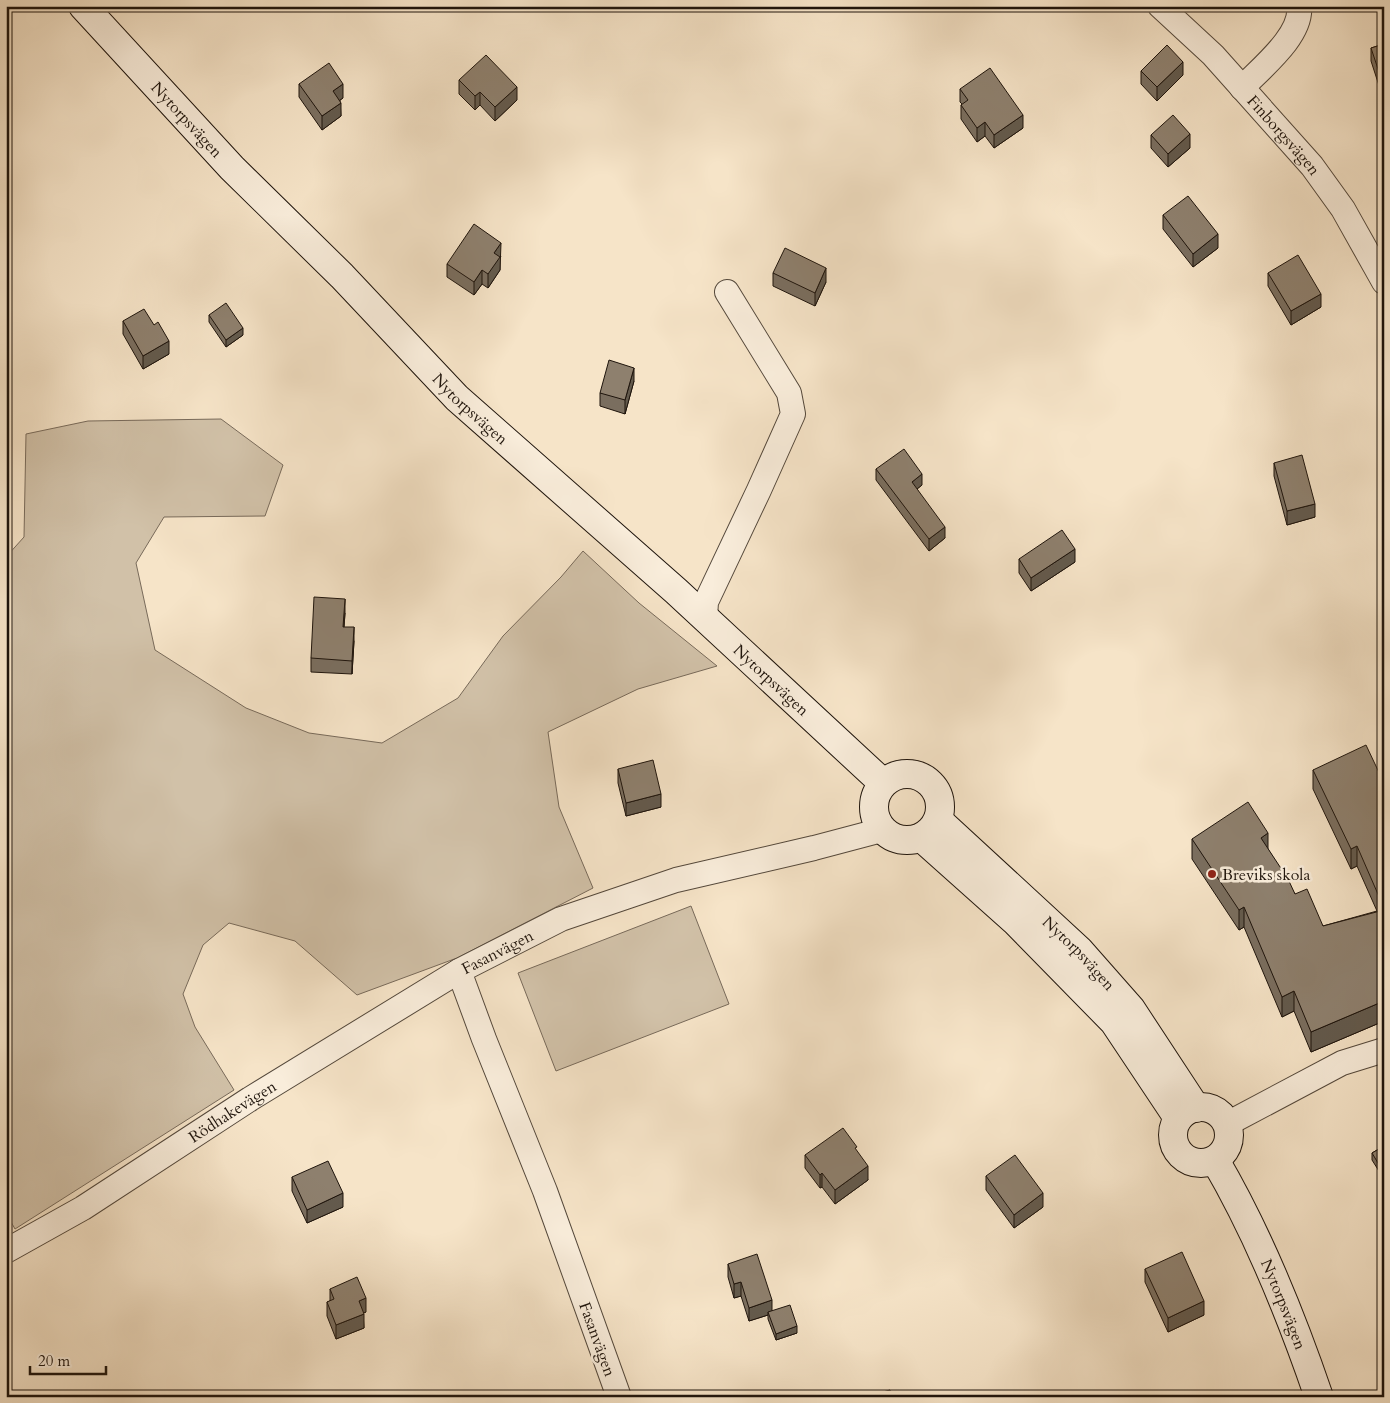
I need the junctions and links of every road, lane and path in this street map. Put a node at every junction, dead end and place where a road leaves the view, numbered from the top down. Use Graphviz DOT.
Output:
graph roads {
  1 [pos="83,6"];
  2 [pos="1160,6"];
  3 [pos="1299,6"];
  4 [pos="1242,88"];
  5 [pos="1384,282"];
  6 [pos="727,292"];
  7 [pos="705,618"];
  8 [pos="883,783"];
  9 [pos="930,829"];
  10 [pos="882,830"];
  11 [pos="459,971"];
  12 [pos="1384,1050"];
  13 [pos="1187,1113"];
  14 [pos="1226,1124"];
  15 [pos="1215,1160"];
  16 [pos="6,1251"];
  17 [pos="619,1397"];
  18 [pos="1320,1397"];
  1 -- 7 [label="street, Nytorpsvägen"];
  2 -- 4 [label="street, Finborgsvägen"];
  3 -- 4 [label="street"];
  4 -- 5 [label="street, Finborgsvägen"];
  6 -- 7 [label="street"];
  7 -- 8 [label="street, Nytorpsvägen"];
  8 -- 9 [label="street"];
  8 -- 10 [label="street"];
  9 -- 10 [label="street"];
  9 -- 13 [label="street, Nytorpsvägen"];
  10 -- 11 [label="street, Fasanvägen"];
  11 -- 16 [label="street, Rödhakevägen"];
  11 -- 17 [label="street, Fasanvägen"];
  12 -- 14 [label="street"];
  13 -- 14 [label="street"];
  13 -- 15 [label="street"];
  14 -- 15 [label="street"];
  15 -- 18 [label="street, Nytorpsvägen"];
}
